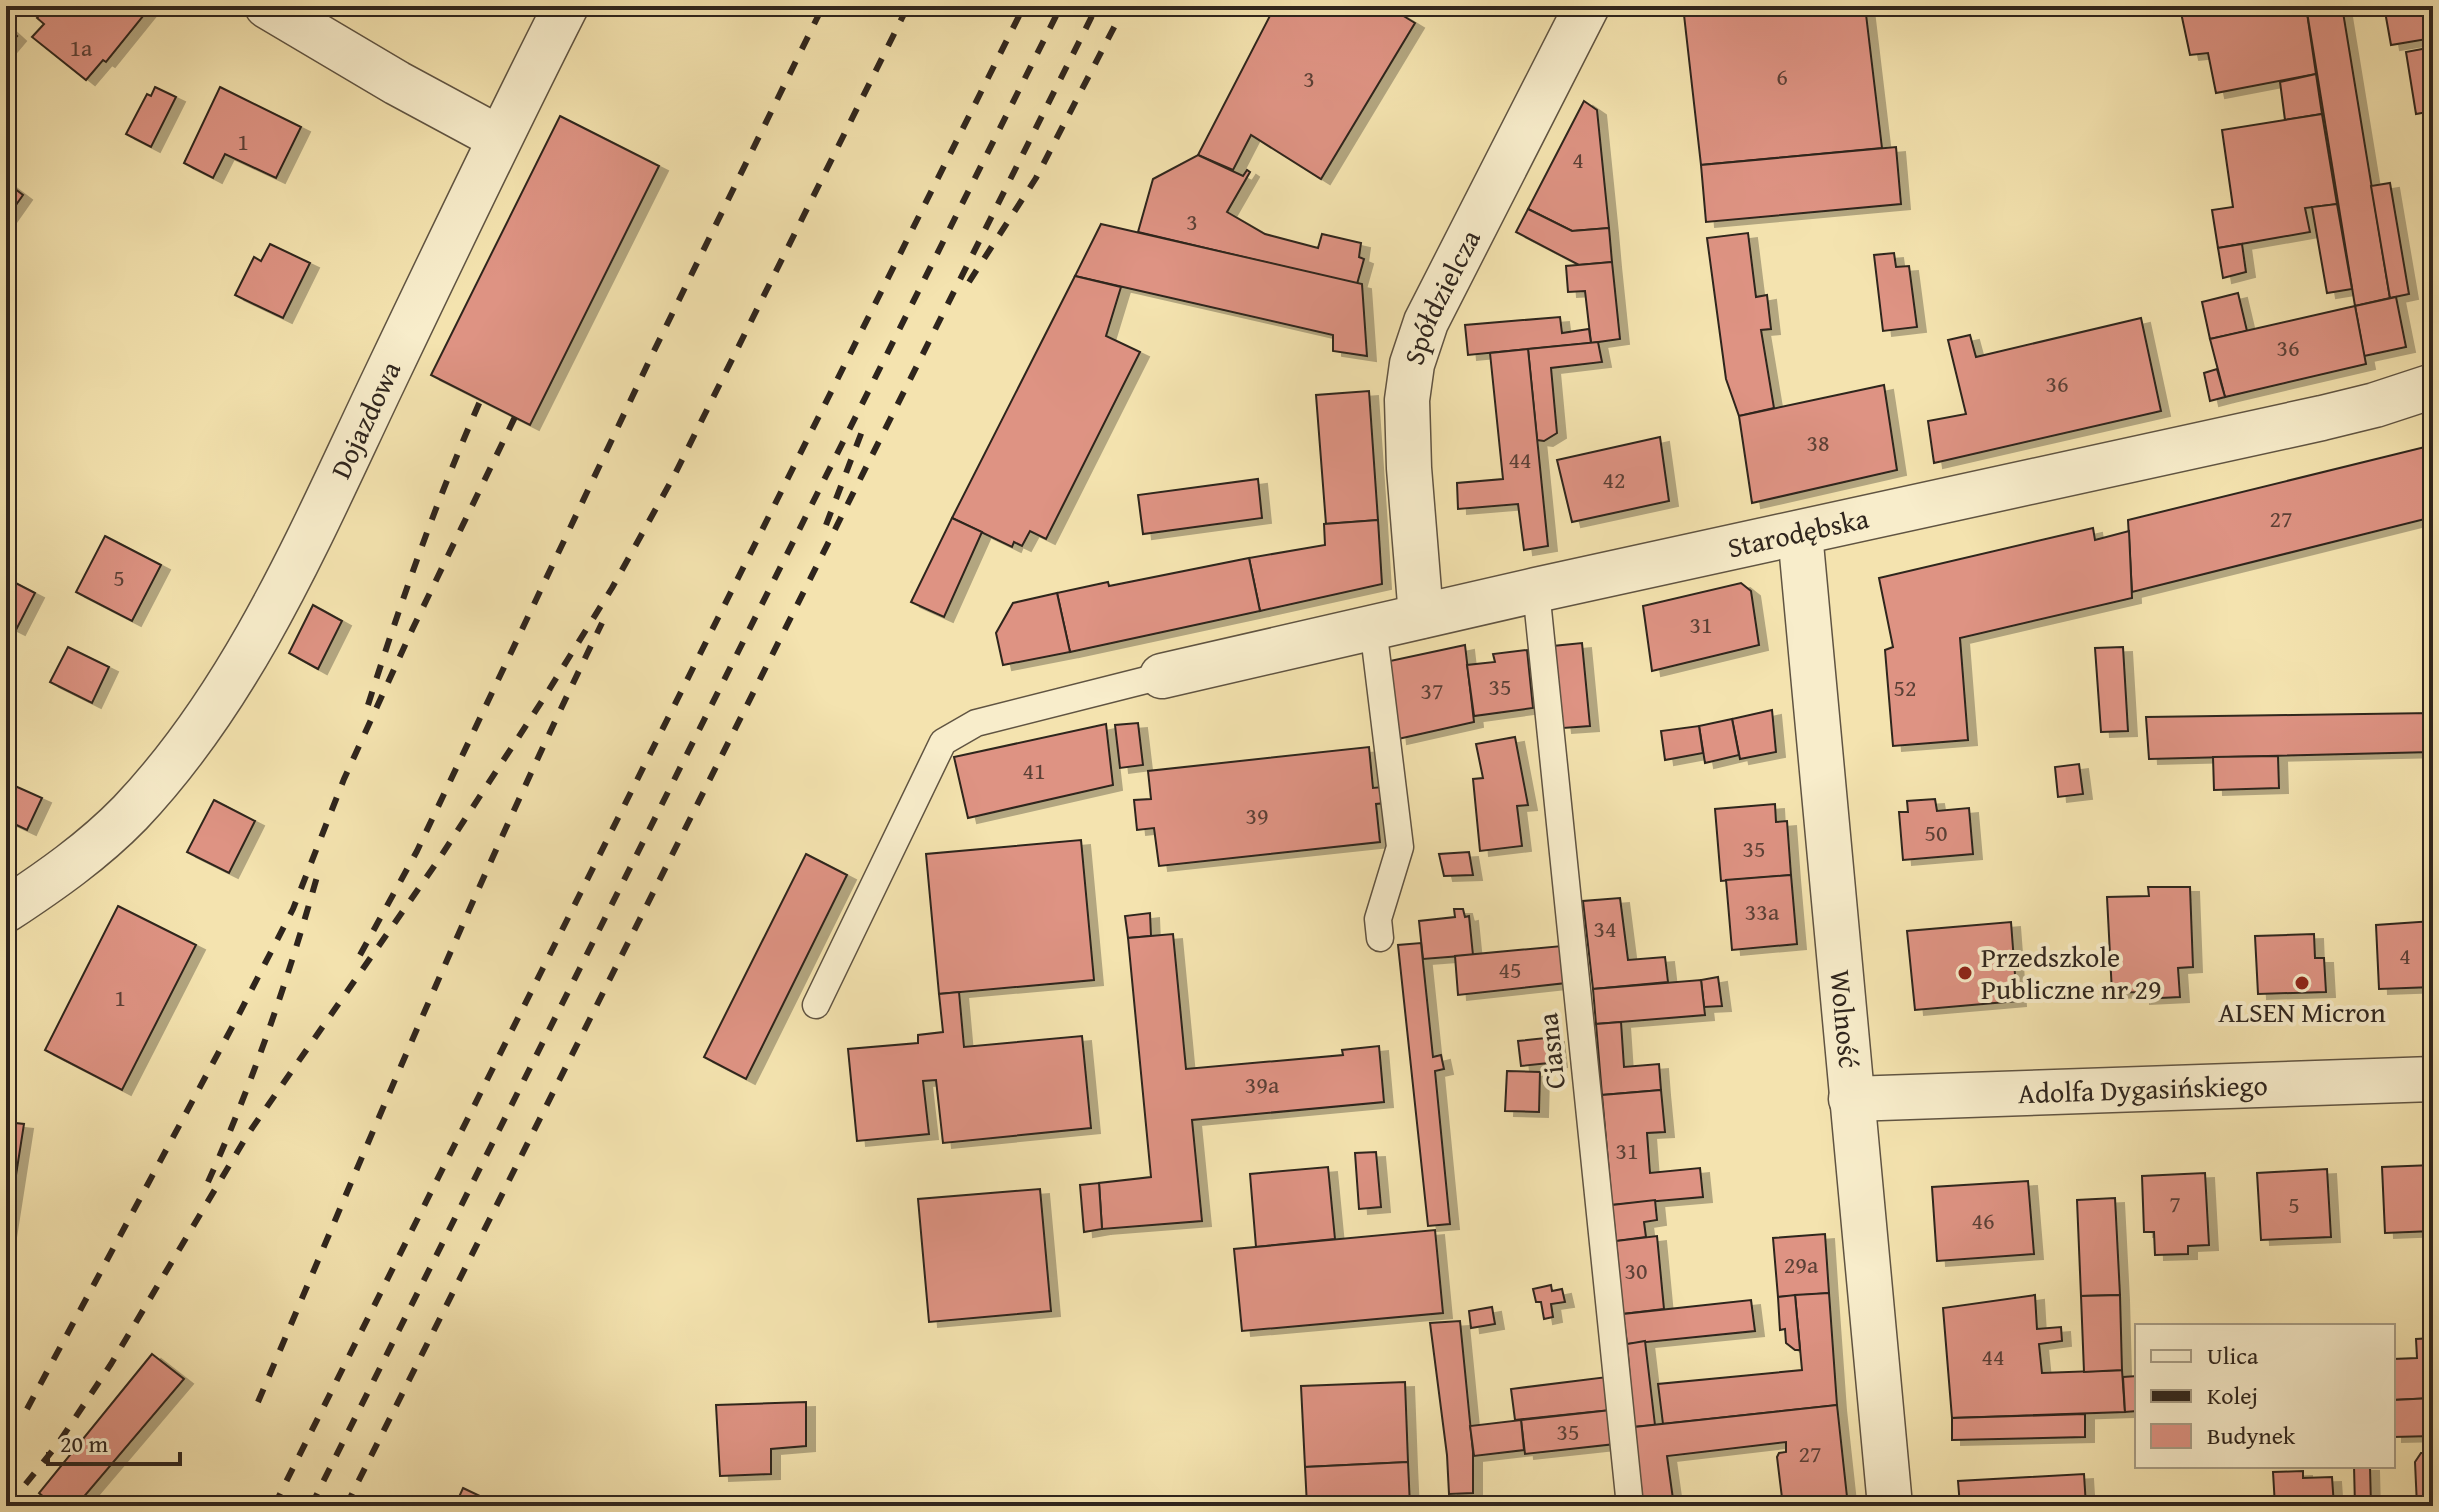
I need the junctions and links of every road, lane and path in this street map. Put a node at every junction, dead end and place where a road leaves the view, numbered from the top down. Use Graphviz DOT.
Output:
graph roads {
  1 [pos="267,6"];
  2 [pos="566,6"];
  3 [pos="1587,6"];
  4 [pos="499,138"];
  5 [pos="2433,386"];
  6 [pos="1800,533"];
  7 [pos="1536,590"];
  8 [pos="1421,616"];
  9 [pos="1373,627"];
  10 [pos="1162,676"];
  11 [pos="6,910"];
  12 [pos="1380,938"];
  13 [pos="816,1005"];
  14 [pos="2433,1079"];
  15 [pos="1851,1099"];
  16 [pos="1630,1506"];
  17 [pos="1890,1506"];
  1 -- 4 [label="street"];
  2 -- 4 [label="street, Dojazdowa"];
  3 -- 8 [label="street, Spółdzielcza"];
  4 -- 11 [label="street, Dojazdowa"];
  5 -- 6 [label="street, Starodębska"];
  6 -- 7 [label="street, Starodębska"];
  6 -- 15 [label="street, Wolność"];
  7 -- 8 [label="street, Starodębska"];
  7 -- 16 [label="lane, Ciasna"];
  8 -- 9 [label="street, Starodębska"];
  9 -- 10 [label="street, Starodębska"];
  9 -- 12 [label="lane"];
  10 -- 13 [label="lane"];
  14 -- 15 [label="street, Adolfa Dygasińskiego"];
  15 -- 17 [label="street, Wolność"];
}
